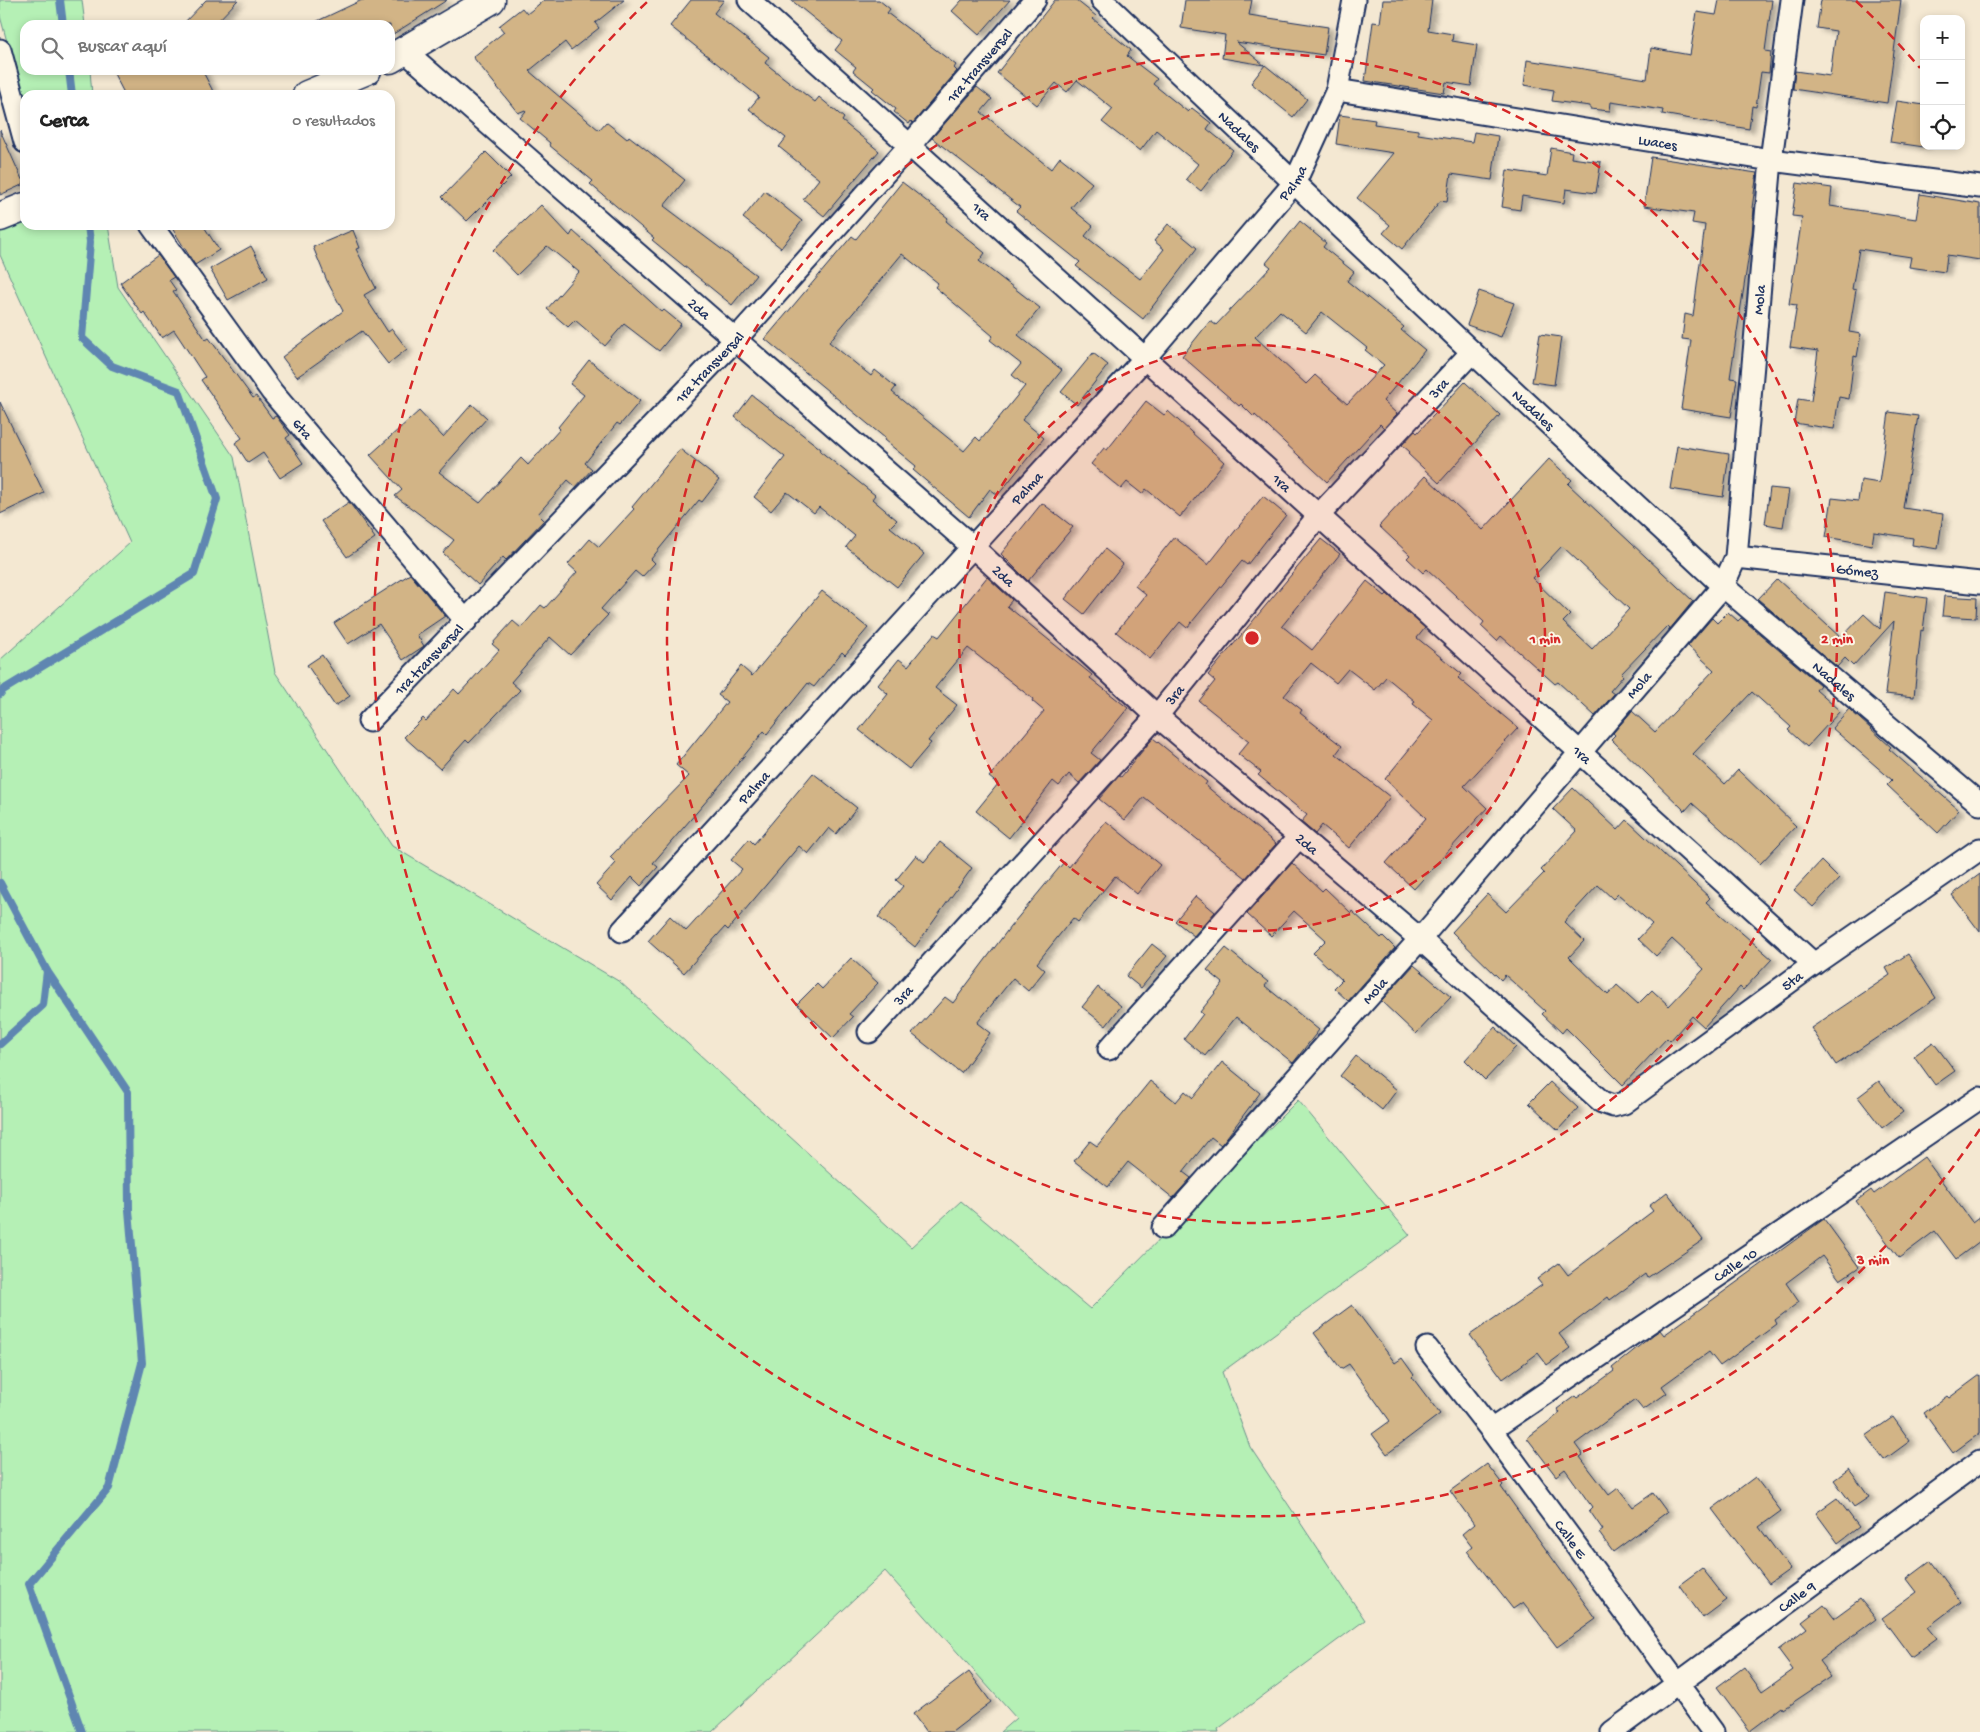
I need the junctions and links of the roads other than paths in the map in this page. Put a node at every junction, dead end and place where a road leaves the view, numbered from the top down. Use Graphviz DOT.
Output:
graph roads {
  1 [pos="491,0"];
  2 [pos="749,0"];
  3 [pos="1035,0"];
  4 [pos="1102,0"];
  5 [pos="1354,0"];
  6 [pos="1792,0"];
  7 [pos="0,50"];
  8 [pos="398,55"];
  9 [pos="355,75"];
  10 [pos="319,90"];
  11 [pos="1337,90"];
  12 [pos="20,124"];
  13 [pos="910,145"];
  14 [pos="1771,160"];
  15 [pos="1295,182"];
  16 [pos="1980,187"];
  17 [pos="20,209"];
  18 [pos="0,217"];
  19 [pos="155,230"];
  20 [pos="735,340"];
  21 [pos="1472,352"];
  22 [pos="1145,358"];
  23 [pos="1319,515"];
  24 [pos="974,548"];
  25 [pos="1736,557"];
  26 [pos="1980,583"];
  27 [pos="1724,586"];
  28 [pos="466,621"];
  29 [pos="1157,716"];
  30 [pos="369,721"];
  31 [pos="1582,752"];
  32 [pos="1980,804"];
  33 [pos="1299,837"];
  34 [pos="1980,849"];
  35 [pos="622,931"];
  36 [pos="1420,939"];
  37 [pos="1814,964"];
  38 [pos="869,1032"];
  39 [pos="1109,1049"];
  40 [pos="1980,1098"];
  41 [pos="1602,1102"];
  42 [pos="1163,1228"];
  43 [pos="1427,1348"];
  44 [pos="1491,1430"];
  45 [pos="1980,1461"];
  46 [pos="1678,1685"];
  47 [pos="1612,1732"];
  48 [pos="1713,1732"];
  1 -- 8 [label="main road"];
  2 -- 13 [label="street, 1ra"];
  3 -- 13 [label="street, 1ra transversal"];
  4 -- 15 [label="street, Nadales"];
  5 -- 11 [label="street, Palma"];
  6 -- 14 [label="street, Mola"];
  7 -- 12 [label="street"];
  8 -- 20 [label="street, 2da"];
  9 -- 10 [label="main road"];
  11 -- 14 [label="street, Luaces"];
  11 -- 15 [label="street, Palma"];
  13 -- 20 [label="street, 1ra transversal"];
  13 -- 22 [label="street, 1ra"];
  14 -- 16 [label="street, Luaces"];
  14 -- 25 [label="street, Mola"];
  15 -- 21 [label="street, Nadales"];
  15 -- 22 [label="street, Palma"];
  17 -- 18 [label="main road"];
  19 -- 28 [label="street, 6ta"];
  20 -- 24 [label="street, 2da"];
  20 -- 28 [label="street, 1ra transversal"];
  21 -- 23 [label="street, 3ra"];
  21 -- 27 [label="street, Nadales"];
  22 -- 23 [label="street, 1ra"];
  22 -- 24 [label="street, Palma"];
  23 -- 29 [label="street, 3ra"];
  23 -- 31 [label="street, 1ra"];
  24 -- 29 [label="street, 2da"];
  24 -- 35 [label="street, Palma"];
  25 -- 26 [label="street, Gómez"];
  25 -- 27 [label="street, Mola"];
  27 -- 31 [label="street, Mola"];
  27 -- 32 [label="street, Nadales"];
  28 -- 30 [label="street, 1ra transversal"];
  29 -- 33 [label="street, 2da"];
  29 -- 38 [label="street, 3ra"];
  31 -- 36 [label="street, Mola"];
  31 -- 37 [label="street, 1ra"];
  33 -- 36 [label="street, 2da"];
  33 -- 39 [label="street"];
  34 -- 37 [label="street, 5ta"];
  36 -- 41 [label="street, 2da"];
  36 -- 42 [label="street, Mola"];
  37 -- 41 [label="street, 5ta"];
  40 -- 44 [label="street, Calle 10"];
  43 -- 44 [label="street, Calle E"];
  44 -- 46 [label="street, Calle E"];
  45 -- 46 [label="street, Calle 9"];
  46 -- 47 [label="street, Calle 9"];
  46 -- 48 [label="street, Calle E"];
}
